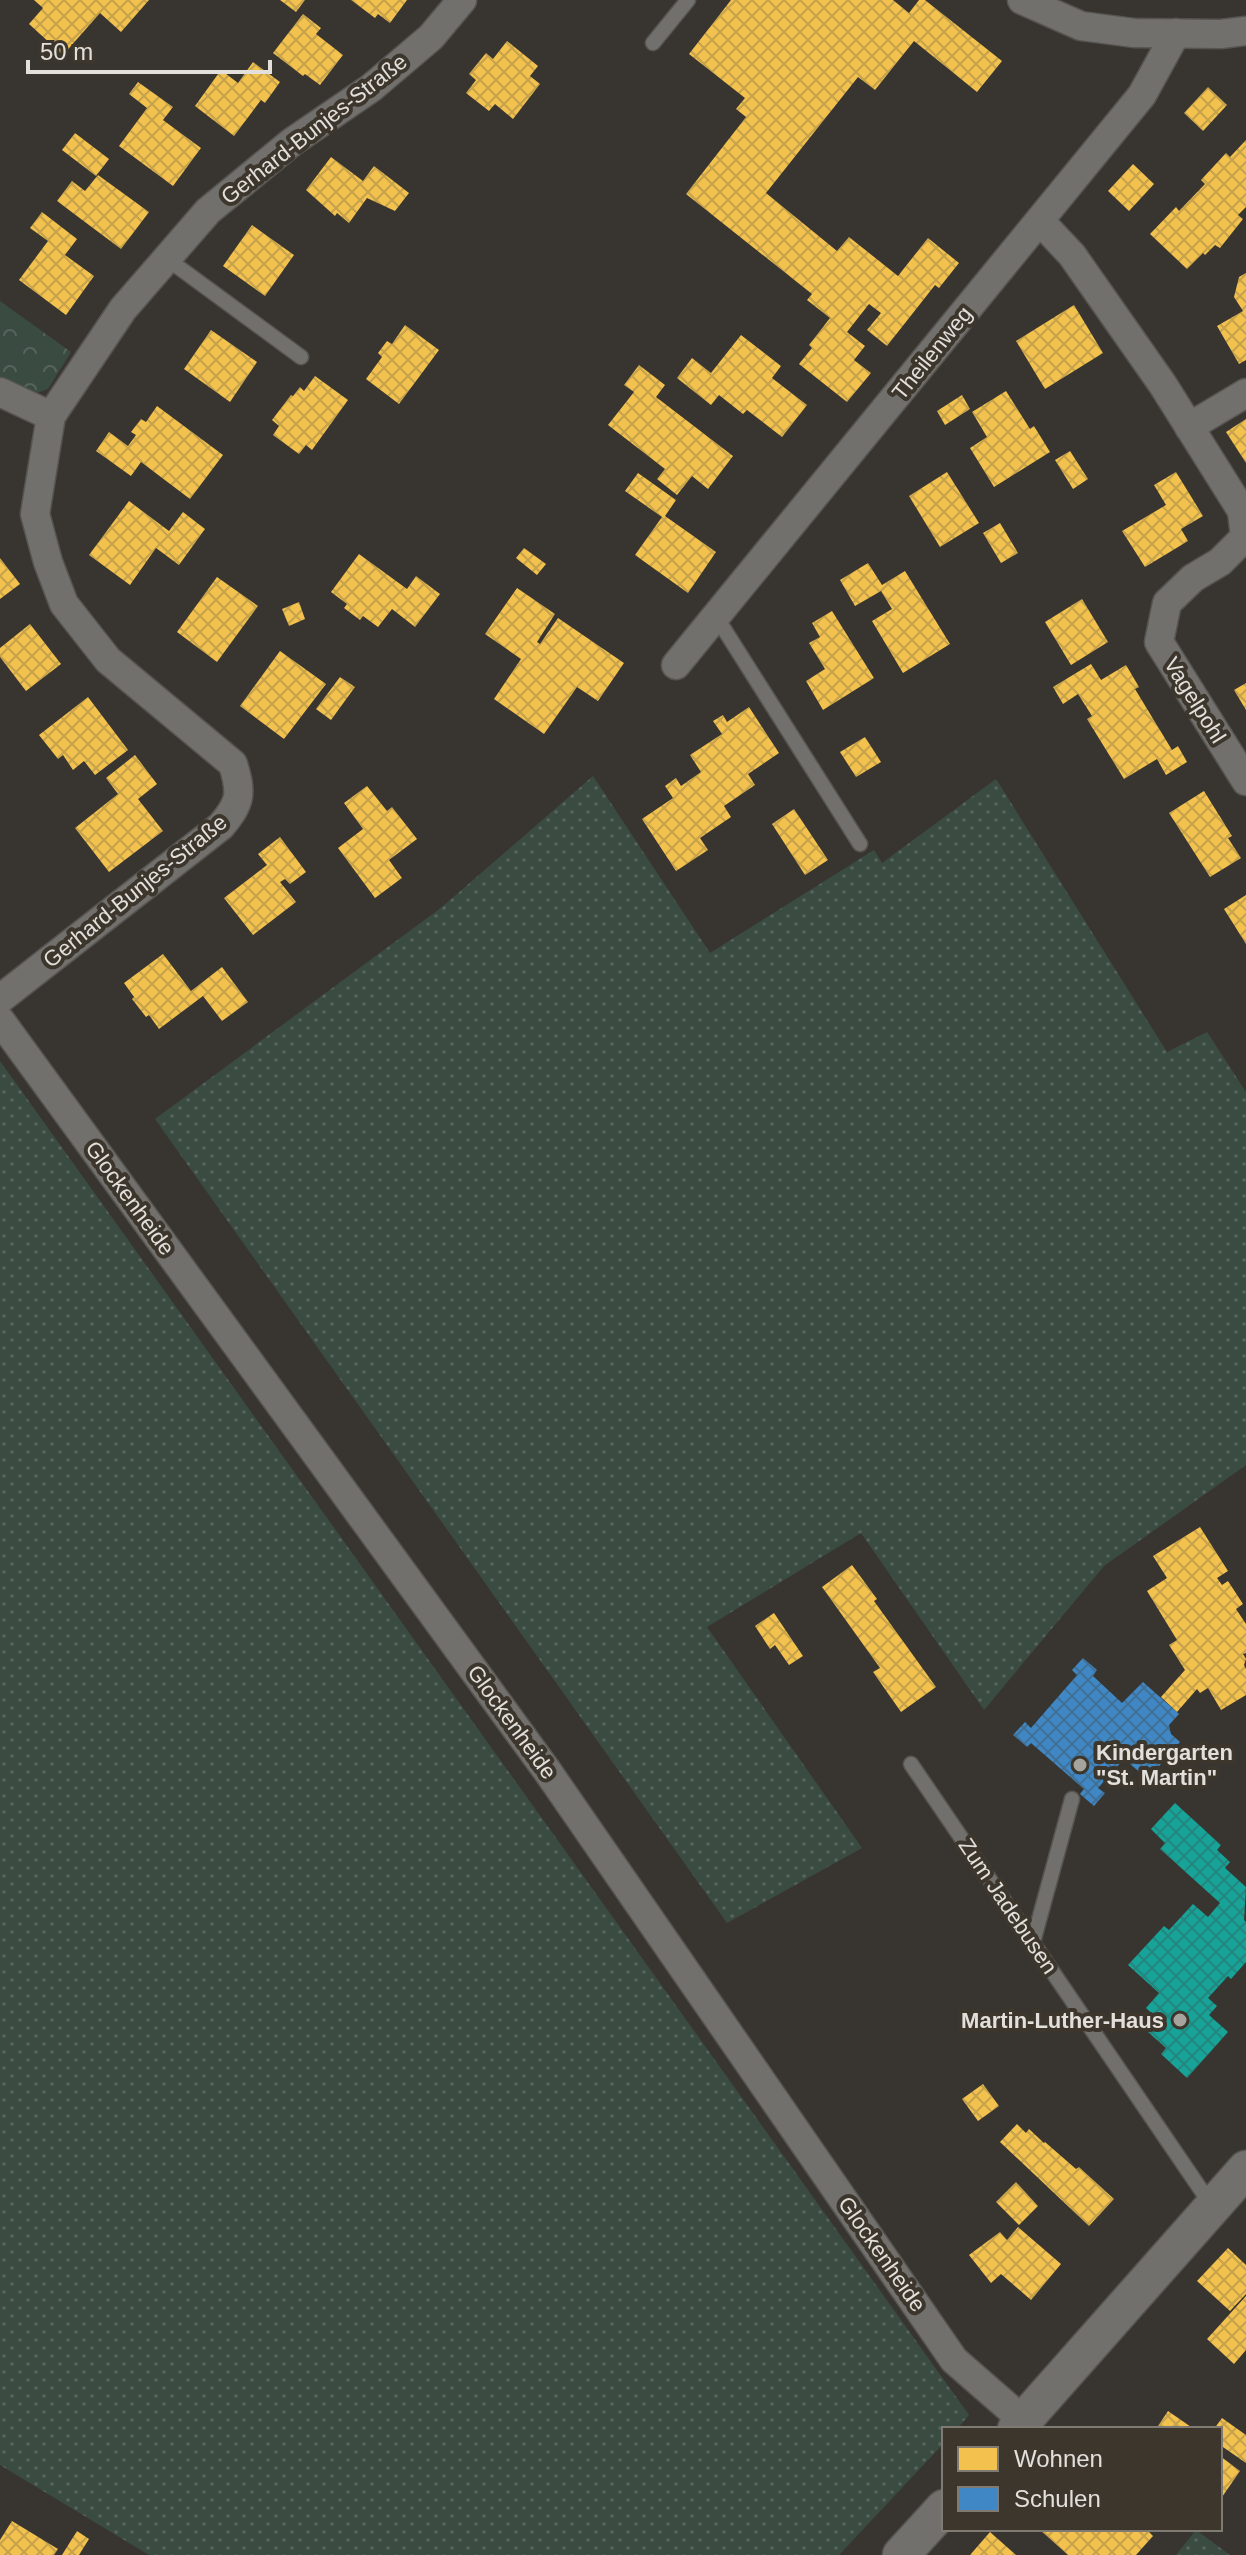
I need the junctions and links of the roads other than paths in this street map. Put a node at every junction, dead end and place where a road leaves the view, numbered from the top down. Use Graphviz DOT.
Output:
graph roads {
  1 [pos="462,0"];
  2 [pos="688,0"];
  3 [pos="1022,0"];
  4 [pos="1246,31"];
  5 [pos="1176,33"];
  6 [pos="653,43"];
  7 [pos="1040,221"];
  8 [pos="166,258"];
  9 [pos="301,357"];
  10 [pos="0,392"];
  11 [pos="1246,393"];
  12 [pos="51,416"];
  13 [pos="1189,427"];
  14 [pos="717,618"];
  15 [pos="676,665"];
  16 [pos="1246,781"];
  17 [pos="860,844"];
  18 [pos="0,999"];
  19 [pos="0,1020"];
  20 [pos="911,1764"];
  21 [pos="1072,1799"];
  22 [pos="1033,1942"];
  23 [pos="1246,2169"];
  24 [pos="1213,2207"];
  25 [pos="1020,2425"];
  26 [pos="942,2510"];
  27 [pos="901,2555"];
  1 -- 8 [label="street, Gerhard-Bunjes-Straße"];
  2 -- 6 [label="lane"];
  3 -- 5 [label="street"];
  4 -- 5 [label="street"];
  5 -- 7 [label="street, Theilenweg"];
  7 -- 13 [label="street, Vagelpohl"];
  7 -- 14 [label="street, Theilenweg"];
  8 -- 9 [label="lane"];
  8 -- 12 [label="street, Gerhard-Bunjes-Straße"];
  10 -- 12 [label="street"];
  11 -- 13 [label="street"];
  12 -- 18 [label="street, Gerhard-Bunjes-Straße"];
  13 -- 16 [label="street, Vagelpohl"];
  14 -- 15 [label="street, Theilenweg"];
  14 -- 17 [label="lane"];
  19 -- 25 [label="street, Glockenheide"];
  20 -- 22 [label="lane, Zum Jadebusen"];
  21 -- 22 [label="lane"];
  22 -- 24 [label="lane, Zum Jadebusen"];
  23 -- 24 [label="street"];
  24 -- 25 [label="street"];
  26 -- 27 [label="street"];
}
